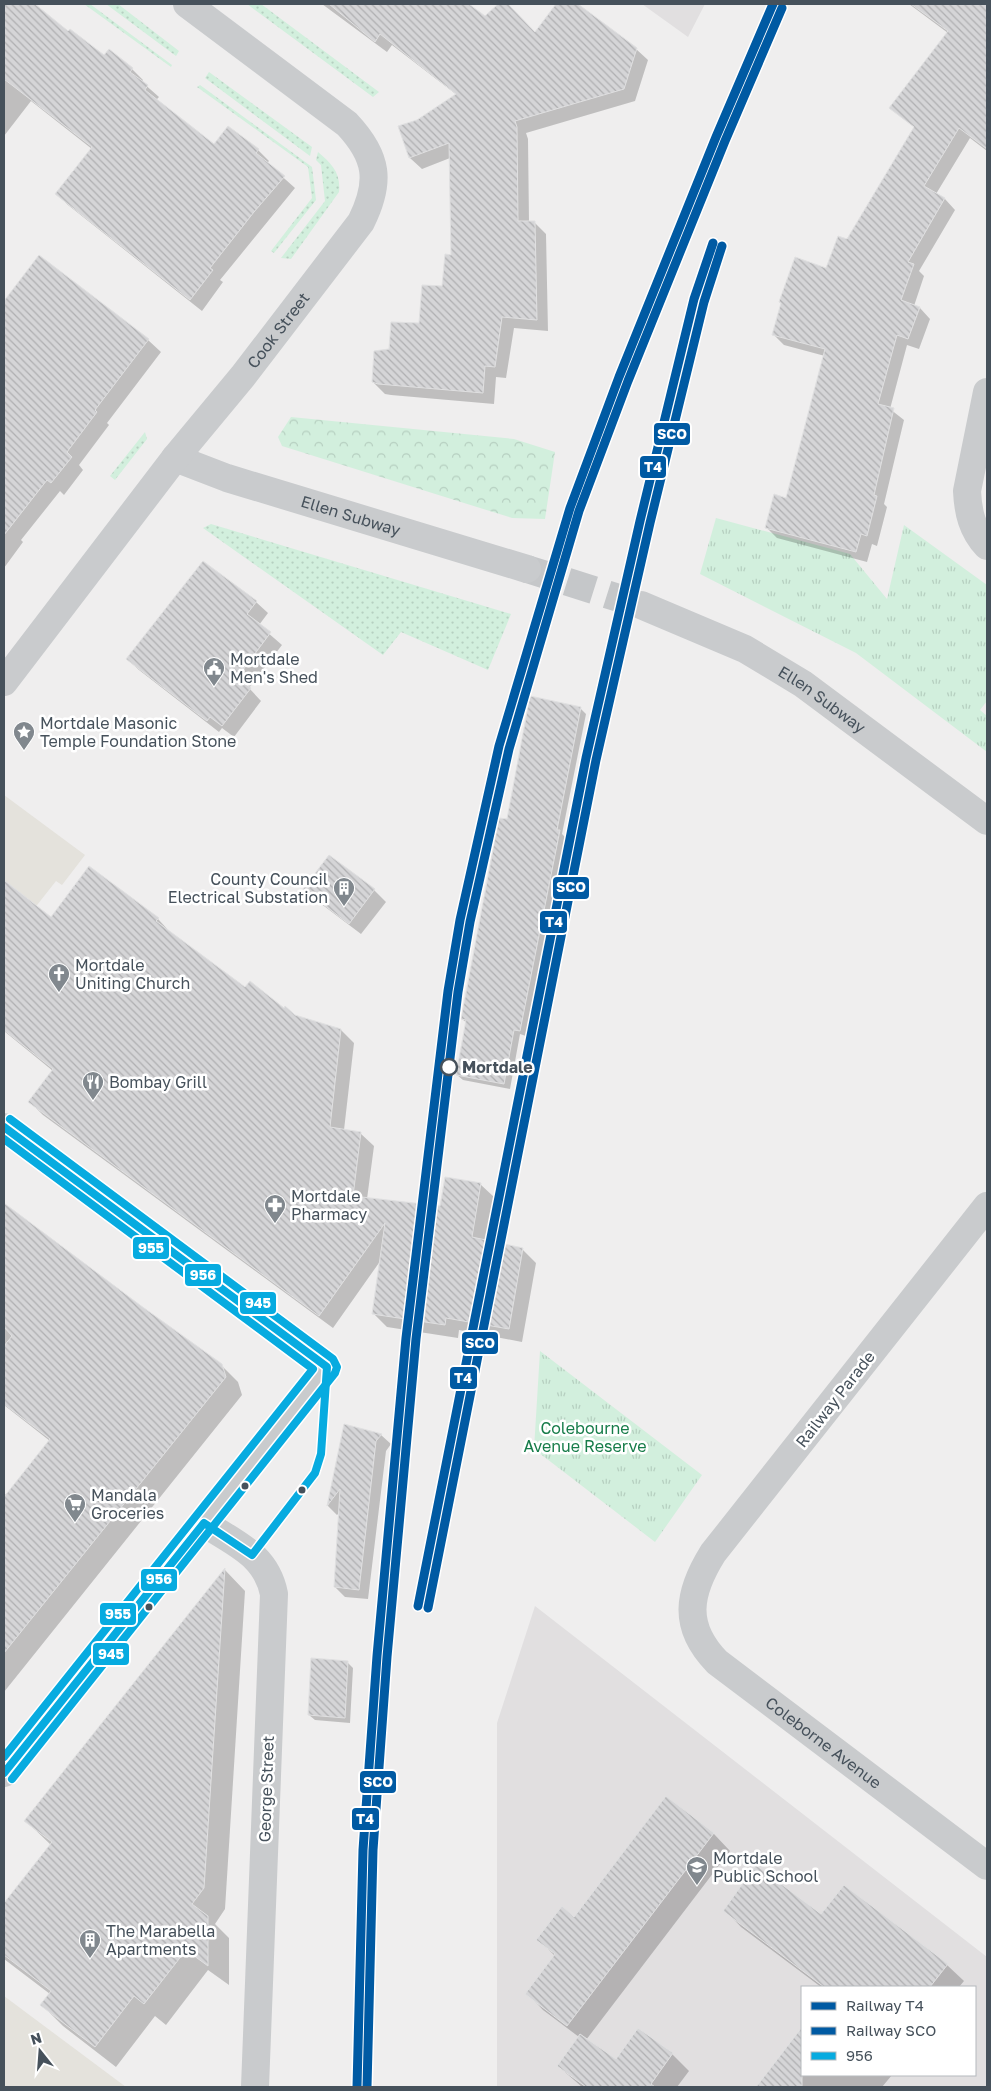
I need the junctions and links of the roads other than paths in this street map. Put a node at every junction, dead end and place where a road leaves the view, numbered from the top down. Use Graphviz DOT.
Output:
graph roads {
  1 [pos="187,4"];
  2 [pos="987,392"];
  3 [pos="175,458"];
  4 [pos="987,546"];
  5 [pos="527,569"];
  6 [pos="641,606"];
  7 [pos="4,682"];
  8 [pos="987,821"];
  9 [pos="4,1126"];
  10 [pos="987,1206"];
  11 [pos="204,1523"];
  12 [pos="692,1598"];
  13 [pos="4,1773"];
  14 [pos="987,1866"];
  15 [pos="255,2087"];
  1 -- 3 [label="street, Cook Street"];
  2 -- 4 [label="street"];
  3 -- 5 [label="street, Ellen Subway"];
  3 -- 7 [label="street, Cook Street"];
  6 -- 8 [label="street, Ellen Subway"];
  9 -- 11 [label="street"];
  10 -- 12 [label="street, Railway Parade"];
  11 -- 13 [label="street"];
  11 -- 15 [label="street, George Street"];
  12 -- 14 [label="street, Coleborne Avenue"];
}
